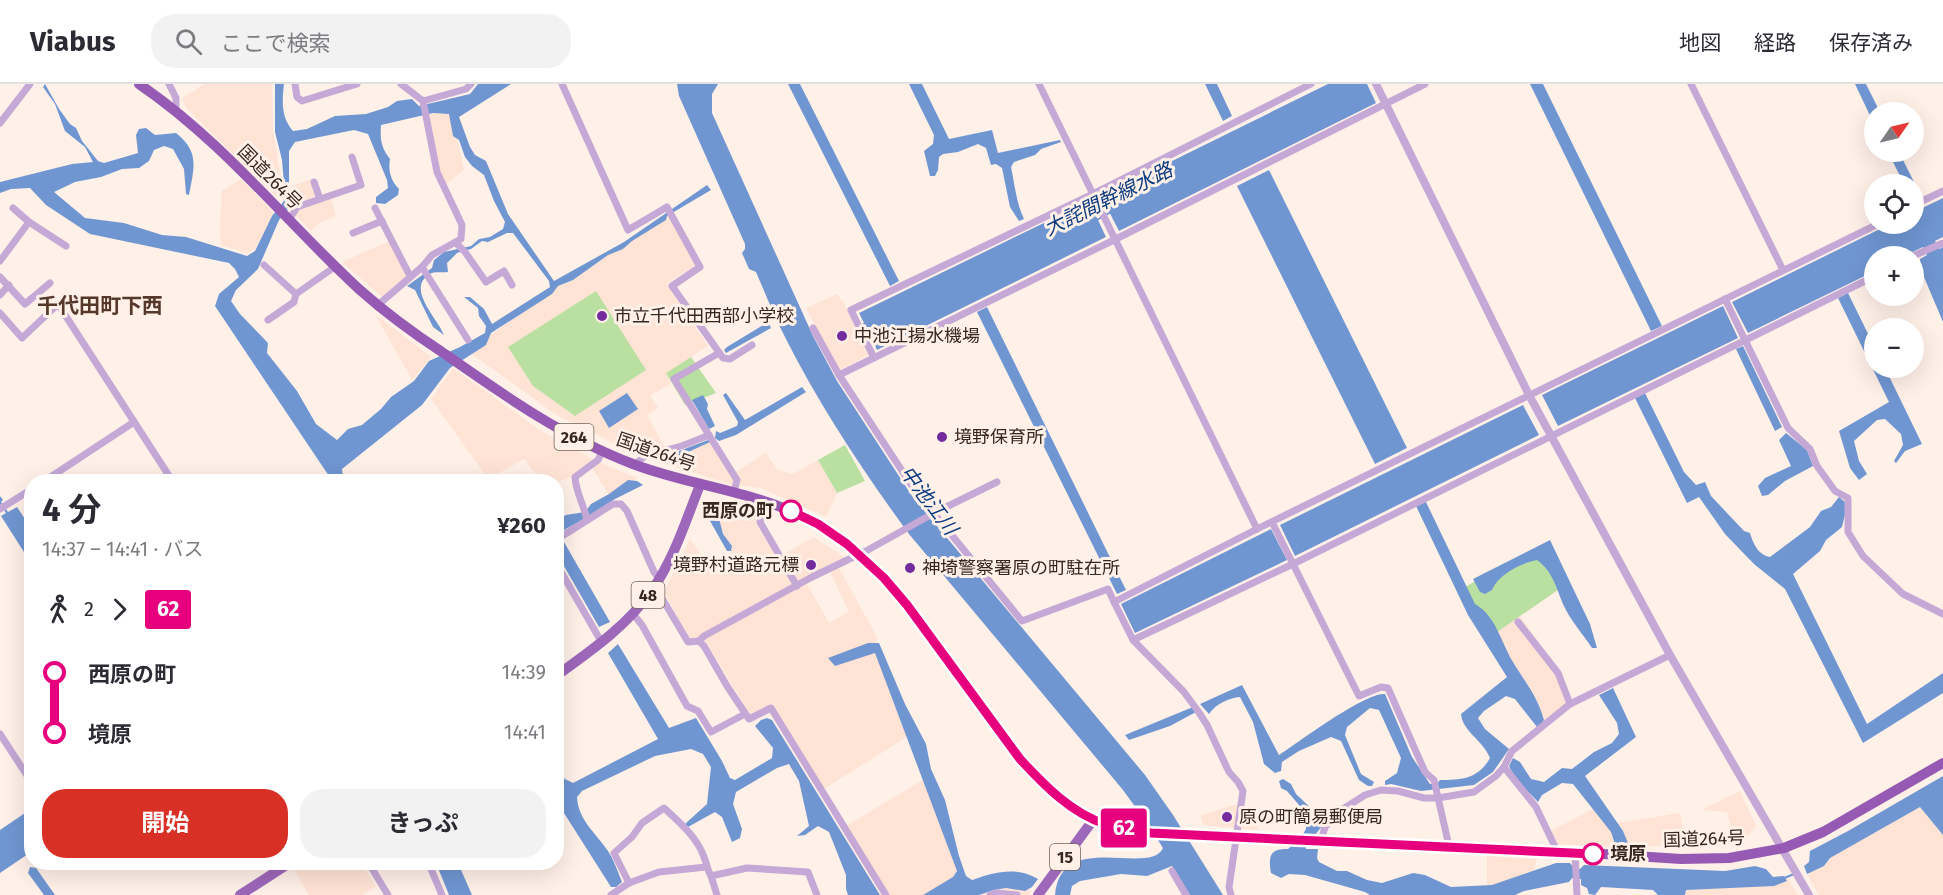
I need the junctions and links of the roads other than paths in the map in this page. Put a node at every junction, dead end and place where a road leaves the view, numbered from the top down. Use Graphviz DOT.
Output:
graph roads {
  1 [pos="30,84"];
  2 [pos="139,84"];
  3 [pos="169,84"];
  4 [pos="295,84"];
  5 [pos="357,84"];
  6 [pos="401,84"];
  7 [pos="471,84"];
  8 [pos="562,84"];
  9 [pos="1039,84"];
  10 [pos="1311,84"];
  11 [pos="1376,84"];
  12 [pos="1425,84"];
  13 [pos="1691,84"];
  14 [pos="423,102"];
  15 [pos="1385,104"];
  16 [pos="176,111"];
  17 [pos="0,123"];
  18 [pos="352,157"];
  19 [pos="314,182"];
  20 [pos="1943,191"];
  21 [pos="1093,194"];
  22 [pos="320,199"];
  23 [pos="1924,200"];
  24 [pos="13,208"];
  25 [pos="375,208"];
  26 [pos="288,218"];
  27 [pos="382,221"];
  28 [pos="29,222"];
  29 [pos="1864,231"];
  30 [pos="353,233"];
  31 [pos="1116,239"];
  32 [pos="456,243"];
  33 [pos="1941,243"];
  34 [pos="66,246"];
  35 [pos="1924,252"];
  36 [pos="0,261"];
  37 [pos="264,265"];
  38 [pos="336,266"];
  39 [pos="1783,270"];
  40 [pos="425,272"];
  41 [pos="411,276"];
  42 [pos="0,277"];
  43 [pos="1864,281"];
  44 [pos="50,283"];
  45 [pos="9,285"];
  46 [pos="512,285"];
  47 [pos="296,294"];
  48 [pos="0,295"];
  49 [pos="1725,299"];
  50 [pos="378,305"];
  51 [pos="0,313"];
  52 [pos="268,320"];
  53 [pos="813,328"];
  54 [pos="468,340"];
  55 [pos="1746,340"];
  56 [pos="752,345"];
  57 [pos="719,353"];
  58 [pos="874,358"];
  59 [pos="839,375"];
  60 [pos="1529,394"];
  61 [pos="134,422"];
  62 [pos="709,435"];
  63 [pos="1551,435"];
  64 [pos="602,452"];
  65 [pos="635,465"];
  66 [pos="55,474"];
  67 [pos="168,474"];
  68 [pos="997,482"];
  69 [pos="700,485"];
  70 [pos="734,492"];
  71 [pos="24,494"];
  72 [pos="764,501"];
  73 [pos="2,508"];
  74 [pos="934,513"];
  75 [pos="587,520"];
  76 [pos="1272,522"];
  77 [pos="1257,529"];
  78 [pos="564,535"];
  79 [pos="859,554"];
  80 [pos="1293,564"];
  81 [pos="564,577"];
  82 [pos="659,578"];
  83 [pos="797,585"];
  84 [pos="653,589"];
  85 [pos="1114,602"];
  86 [pos="633,614"];
  87 [pos="1943,614"];
  88 [pos="1518,622"];
  89 [pos="1133,640"];
  90 [pos="699,641"];
  91 [pos="602,643"];
  92 [pos="1670,655"];
  93 [pos="564,670"];
  94 [pos="1570,704"];
  95 [pos="745,714"];
  96 [pos="0,734"];
  97 [pos="1943,763"];
  98 [pos="1504,767"];
  99 [pos="24,771"];
  100 [pos="1437,794"];
  101 [pos="1093,820"];
  102 [pos="1236,837"];
  103 [pos="1316,841"];
  104 [pos="1449,846"];
  105 [pos="1784,848"];
  106 [pos="1557,851"];
  107 [pos="1576,858"];
  108 [pos="706,867"];
  109 [pos="279,870"];
  110 [pos="373,870"];
  111 [pos="431,870"];
  112 [pos="1172,871"];
  113 [pos="711,876"];
  114 [pos="629,883"];
  115 [pos="1043,892"];
  116 [pos="241,895"];
  117 [pos="388,895"];
  118 [pos="442,895"];
  119 [pos="611,895"];
  120 [pos="717,895"];
  121 [pos="818,895"];
  122 [pos="886,895"];
  123 [pos="990,895"];
  124 [pos="1017,895"];
  125 [pos="1186,895"];
  126 [pos="1231,895"];
  127 [pos="1577,895"];
  128 [pos="1809,895"];
  1 -- 17 [label="street"];
  2 -- 16 [label="highway, 国道264号 / 264"];
  3 -- 16 [label="street"];
  4 -- 5 [label="street"];
  6 -- 14 [label="street"];
  7 -- 14 [label="street"];
  8 -- 57 [label="street"];
  9 -- 21 [label="street"];
  10 -- 21 [label="street"];
  11 -- 15 [label="street"];
  12 -- 15 [label="street"];
  13 -- 39 [label="street"];
  14 -- 32 [label="street"];
  15 -- 31 [label="street"];
  15 -- 60 [label="street"];
  16 -- 26 [label="highway, 国道264号 / 264"];
  18 -- 22 [label="street"];
  19 -- 22 [label="street"];
  20 -- 23 [label="street"];
  21 -- 31 [label="street"];
  21 -- 58 [label="street"];
  22 -- 26 [label="street"];
  24 -- 28 [label="street"];
  25 -- 27 [label="street"];
  26 -- 38 [label="highway, 国道264号 / 264"];
  27 -- 30 [label="street"];
  27 -- 41 [label="street"];
  28 -- 34 [label="street"];
  28 -- 36 [label="street"];
  29 -- 39 [label="street"];
  31 -- 58 [label="street"];
  31 -- 77 [label="street"];
  32 -- 40 [label="street"];
  32 -- 46 [label="street"];
  33 -- 35 [label="street"];
  37 -- 47 [label="street"];
  38 -- 47 [label="street"];
  38 -- 50 [label="highway, 国道264号 / 264"];
  39 -- 49 [label="street"];
  40 -- 41 [label="street"];
  40 -- 54 [label="street"];
  41 -- 50 [label="street"];
  42 -- 45 [label="street"];
  43 -- 55 [label="street"];
  44 -- 45 [label="street"];
  45 -- 48 [label="street"];
  47 -- 52 [label="street"];
  49 -- 55 [label="street"];
  49 -- 60 [label="street"];
  50 -- 64 [label="highway, 国道264号 / 264"];
  51 -- 61 [label="street"];
  53 -- 59 [label="street"];
  55 -- 63 [label="street"];
  55 -- 87 [label="street"];
  56 -- 57 [label="street"];
  57 -- 62 [label="street"];
  58 -- 59 [label="street"];
  59 -- 74 [label="street"];
  60 -- 63 [label="street"];
  60 -- 76 [label="street"];
  61 -- 66 [label="street"];
  61 -- 67 [label="street"];
  62 -- 65 [label="street"];
  62 -- 70 [label="street"];
  63 -- 80 [label="street"];
  63 -- 92 [label="street"];
  64 -- 65 [label="highway, 国道264号 / 264"];
  64 -- 75 [label="street"];
  65 -- 69 [label="highway, 国道264号 / 264"];
  68 -- 74 [label="street"];
  69 -- 70 [label="highway, 国道264号 / 264"];
  69 -- 82 [label="main road, 48"];
  70 -- 72 [label="highway, 国道264号 / 264"];
  71 -- 73 [label="street"];
  72 -- 79 [label="highway, 国道264号 / 264"];
  72 -- 83 [label="street"];
  74 -- 79 [label="street"];
  74 -- 85 [label="street"];
  75 -- 78 [label="street"];
  75 -- 82 [label="street"];
  76 -- 77 [label="street"];
  76 -- 80 [label="street"];
  77 -- 85 [label="street"];
  79 -- 83 [label="street"];
  79 -- 101 [label="highway, 国道264号 / 264"];
  80 -- 89 [label="street"];
  80 -- 100 [label="street"];
  81 -- 91 [label="street"];
  82 -- 84 [label="main road, 48"];
  83 -- 90 [label="street"];
  84 -- 86 [label="main road, 48"];
  84 -- 90 [label="street"];
  85 -- 89 [label="street"];
  86 -- 91 [label="main road, 48"];
  86 -- 95 [label="street"];
  88 -- 94 [label="street"];
  89 -- 102 [label="street"];
  90 -- 95 [label="street"];
  91 -- 93 [label="main road, 48"];
  92 -- 94 [label="street"];
  92 -- 105 [label="street"];
  94 -- 98 [label="street"];
  95 -- 122 [label="street"];
  96 -- 99 [label="street"];
  97 -- 105 [label="highway, 国道264号 / 264"];
  98 -- 100 [label="street"];
  98 -- 106 [label="street"];
  100 -- 103 [label="street"];
  100 -- 104 [label="street"];
  101 -- 102 [label="highway, 国道264号 / 264"];
  101 -- 115 [label="main road, 15"];
  102 -- 103 [label="highway, 国道264号 / 264"];
  102 -- 126 [label="street"];
  103 -- 104 [label="highway, 国道264号 / 264"];
  104 -- 106 [label="highway, 国道264号 / 264"];
  105 -- 107 [label="highway, 国道264号 / 264"];
  105 -- 128 [label="street"];
  106 -- 107 [label="highway, 国道264号 / 264"];
  107 -- 127 [label="street"];
  108 -- 113 [label="street"];
  108 -- 114 [label="street"];
  108 -- 114 [label="street"];
  109 -- 116 [label="main road"];
  110 -- 117 [label="street"];
  111 -- 118 [label="street"];
  112 -- 125 [label="street"];
  113 -- 120 [label="street"];
  113 -- 121 [label="street"];
  114 -- 119 [label="street"];
  123 -- 124 [label="street"];
}
